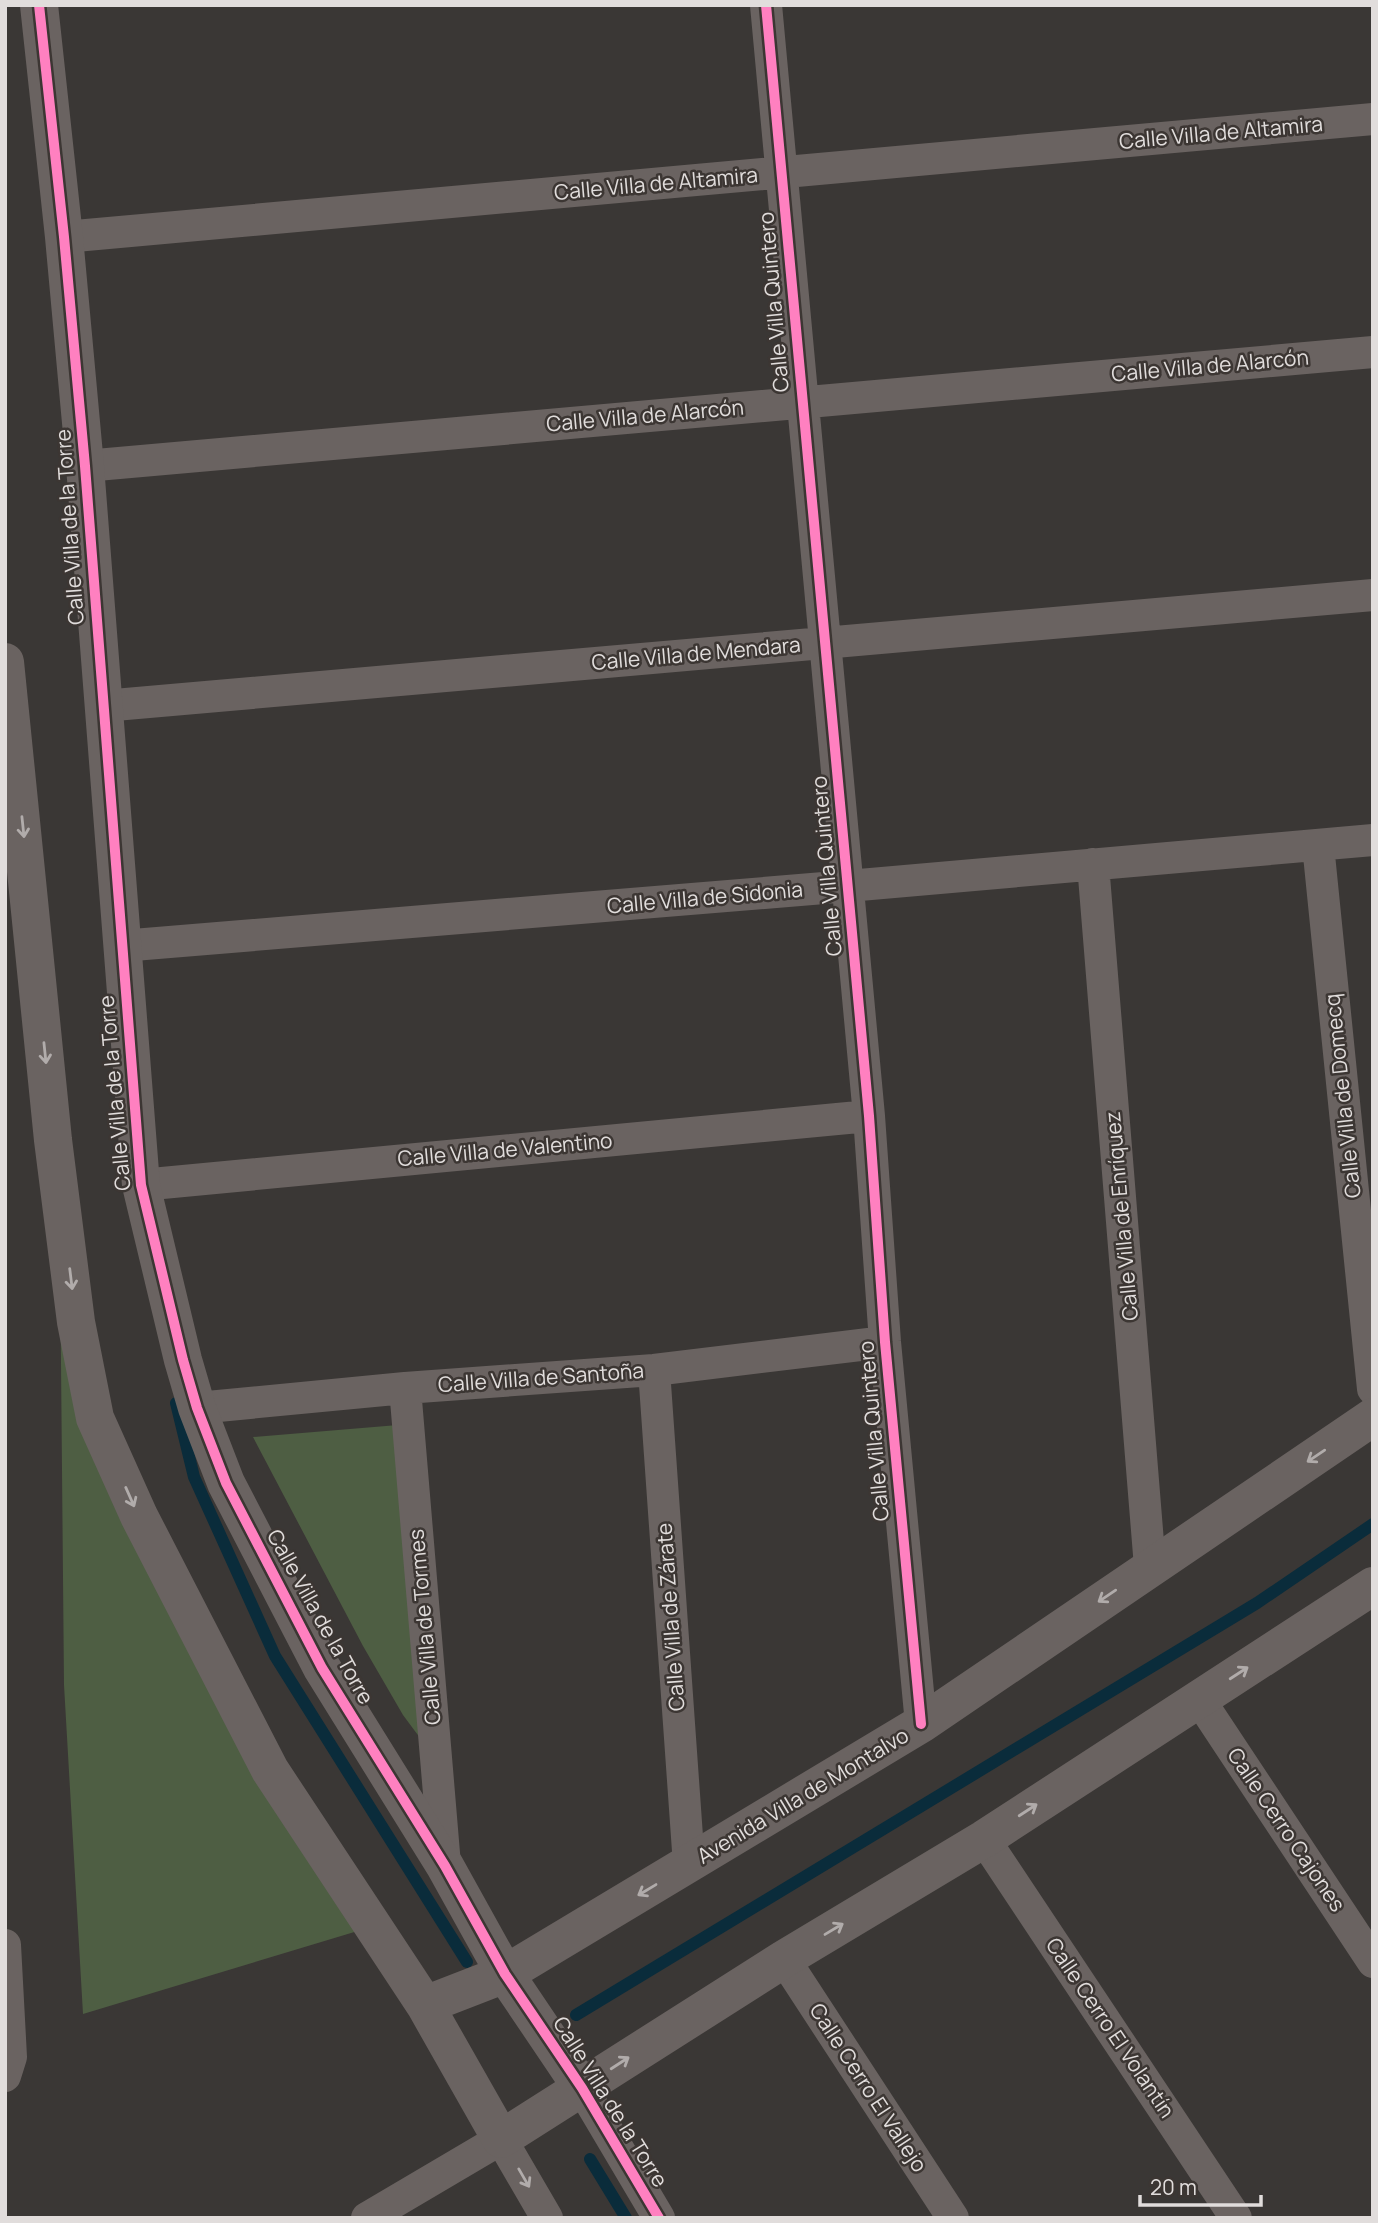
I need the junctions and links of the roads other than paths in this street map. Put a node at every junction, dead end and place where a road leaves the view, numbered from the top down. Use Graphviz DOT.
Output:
graph roads {
  1 [pos="39,5"];
  2 [pos="766,5"];
  3 [pos="1373,120"];
  4 [pos="782,172"];
  5 [pos="64,237"];
  6 [pos="1373,352"];
  7 [pos="803,402"];
  8 [pos="85,466"];
  9 [pos="1373,595"];
  10 [pos="825,643"];
  11 [pos="5,662"];
  12 [pos="103,706"];
  13 [pos="12,789"];
  14 [pos="1373,840"];
  15 [pos="1318,845"];
  16 [pos="1093,864"];
  17 [pos="848,886"];
  18 [pos="121,946"];
  19 [pos="869,1116"];
  20 [pos="142,1185"];
  21 [pos="885,1342"];
  22 [pos="654,1370"];
  23 [pos="405,1388"];
  24 [pos="1373,1389"];
  25 [pos="197,1408"];
  26 [pos="1373,1417"];
  27 [pos="1150,1567"];
  28 [pos="1373,1586"];
  29 [pos="1199,1699"];
  30 [pos="921,1724"];
  31 [pos="984,1839"];
  32 [pos="689,1865"];
  33 [pos="444,1866"];
  34 [pos="5,1945"];
  35 [pos="784,1959"];
  36 [pos="1373,1962"];
  37 [pos="505,1974"];
  38 [pos="425,2006"];
  39 [pos="5,2076"];
  40 [pos="582,2088"];
  41 [pos="501,2139"];
  42 [pos="367,2218"];
  43 [pos="547,2218"];
  44 [pos="659,2218"];
  45 [pos="953,2218"];
  46 [pos="1236,2218"];
  1 -- 5 [label="street, Calle Villa de la Torre"];
  2 -- 4 [label="street, Calle Villa Quintero"];
  3 -- 4 [label="street, Calle Villa de Altamira"];
  4 -- 5 [label="street, Calle Villa de Altamira"];
  4 -- 7 [label="street, Calle Villa Quintero"];
  5 -- 8 [label="street, Calle Villa de la Torre"];
  6 -- 7 [label="street, Calle Villa de Alarcón"];
  7 -- 8 [label="street, Calle Villa de Alarcón"];
  7 -- 10 [label="street, Calle Villa Quintero"];
  8 -- 12 [label="street, Calle Villa de la Torre"];
  9 -- 10 [label="street, Calle Villa de Mendara"];
  10 -- 12 [label="street, Calle Villa de Mendara"];
  10 -- 17 [label="street, Calle Villa Quintero"];
  11 -- 13 [label="street"];
  12 -- 18 [label="street, Calle Villa de la Torre"];
  13 -- 38 [label="street, one-way"];
  14 -- 15 [label="street, Calle Villa de Sidonia"];
  15 -- 16 [label="street, Calle Villa de Sidonia"];
  15 -- 24 [label="street, Calle Villa de Domecq"];
  16 -- 17 [label="street, Calle Villa de Sidonia"];
  16 -- 27 [label="street, Calle Villa de Enríquez"];
  17 -- 18 [label="street, Calle Villa de Sidonia"];
  17 -- 19 [label="street, Calle Villa Quintero"];
  18 -- 20 [label="street, Calle Villa de la Torre"];
  19 -- 20 [label="street, Calle Villa de Valentino"];
  19 -- 21 [label="street, Calle Villa Quintero"];
  20 -- 25 [label="street, Calle Villa de la Torre"];
  21 -- 22 [label="street, Calle Villa de Santoña"];
  21 -- 30 [label="street, Calle Villa Quintero"];
  22 -- 23 [label="street, Calle Villa de Santoña"];
  22 -- 32 [label="street, Calle Villa de Zárate"];
  23 -- 25 [label="street, Calle Villa de Santoña"];
  23 -- 33 [label="street, Calle Villa de Tormes"];
  25 -- 33 [label="street, Calle Villa de la Torre"];
  26 -- 27 [label="street, Avenida Villa de Montalvo, one-way"];
  27 -- 30 [label="street, Avenida Villa de Montalvo, one-way"];
  29 -- 28 [label="street, one-way"];
  31 -- 29 [label="street, one-way"];
  29 -- 36 [label="street, Calle Cerro Cajones"];
  30 -- 32 [label="street, Avenida Villa de Montalvo"];
  35 -- 31 [label="street, one-way"];
  31 -- 46 [label="street, Calle Cerro El Volantín"];
  32 -- 37 [label="street, Avenida Villa de Montalvo, one-way"];
  33 -- 37 [label="street, Calle Villa de la Torre"];
  34 -- 39 [label="street"];
  40 -- 35 [label="street, one-way"];
  35 -- 45 [label="street, Calle Cerro El Vallejo"];
  37 -- 38 [label="street, Avenida Villa de Montalvo"];
  37 -- 40 [label="street, Calle Villa de la Torre"];
  38 -- 41 [label="street"];
  40 -- 41 [label="street"];
  40 -- 44 [label="street, Calle Villa de la Torre"];
  41 -- 42 [label="street"];
  41 -- 43 [label="street, one-way"];
}
